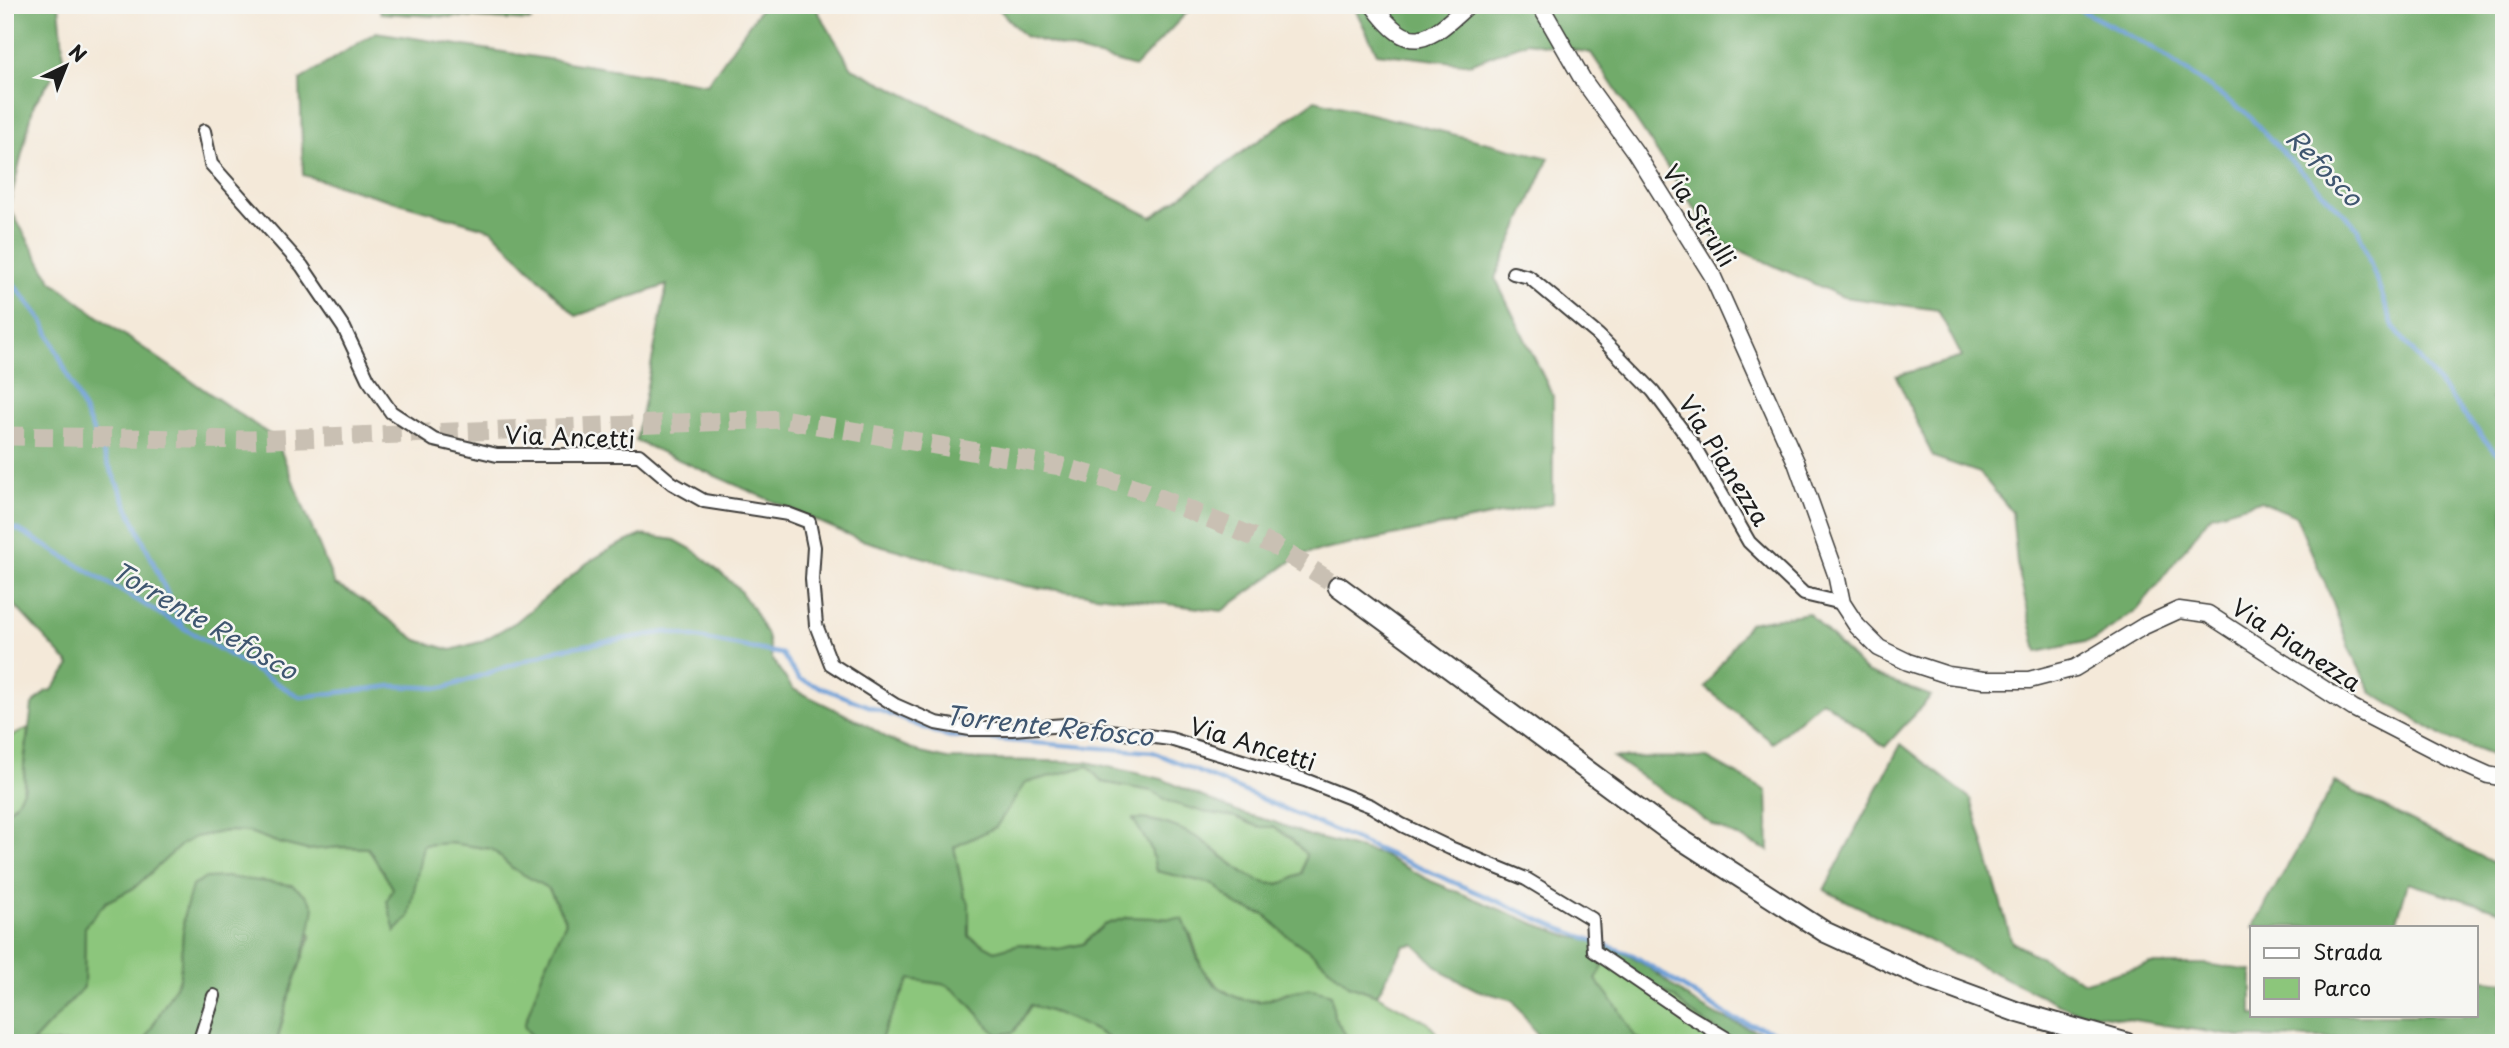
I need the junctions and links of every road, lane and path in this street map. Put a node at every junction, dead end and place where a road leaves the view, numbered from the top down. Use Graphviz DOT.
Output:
graph roads {
  1 [pos="1373,5"];
  2 [pos="1468,5"];
  3 [pos="1540,5"];
  4 [pos="204,131"];
  5 [pos="1513,273"];
  6 [pos="1796,462"];
  7 [pos="1338,586"];
  8 [pos="1843,603"];
  9 [pos="2504,778"];
  10 [pos="214,996"];
  11 [pos="199,1043"];
  12 [pos="1734,1043"];
  13 [pos="2126,1043"];
  1 -- 2 [label="street"];
  3 -- 6 [label="street, Via Strulli"];
  4 -- 12 [label="street, Via Ancetti"];
  5 -- 8 [label="street, Via Pianezza"];
  6 -- 8 [label="street, Via Pianezza"];
  7 -- 13 [label="highway"];
  8 -- 9 [label="street, Via Pianezza"];
  10 -- 11 [label="street"];
}
